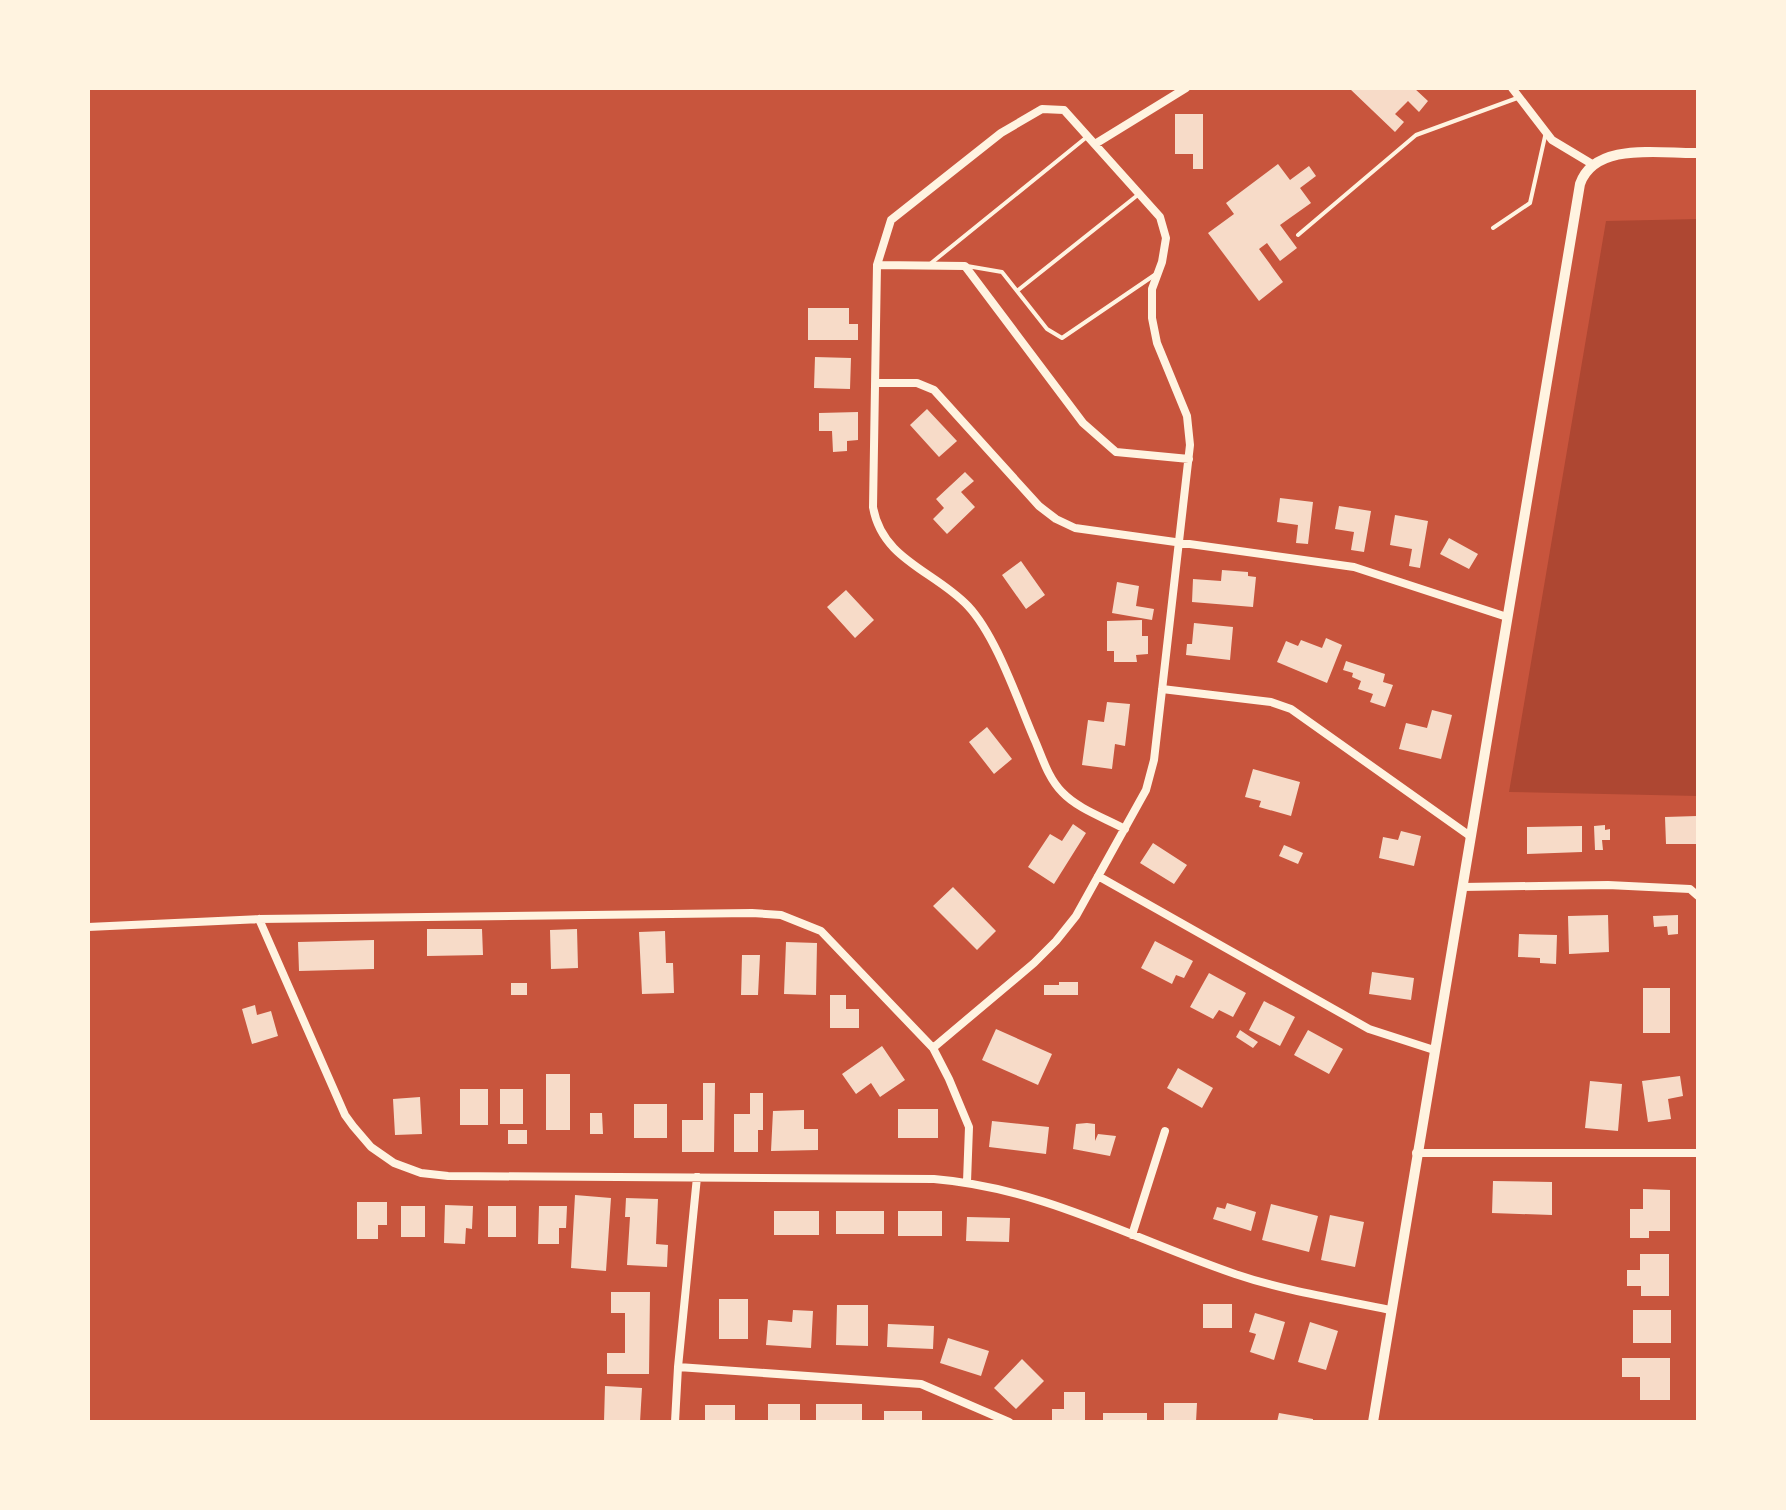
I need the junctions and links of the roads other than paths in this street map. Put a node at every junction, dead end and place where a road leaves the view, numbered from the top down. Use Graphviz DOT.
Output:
graph roads {
  1 [pos="1186,88"];
  2 [pos="1512,88"];
  3 [pos="1520,97"];
  4 [pos="1546,132"];
  5 [pos="1088,136"];
  6 [pos="1095,144"];
  7 [pos="1698,153"];
  8 [pos="1592,164"];
  9 [pos="1139,194"];
  10 [pos="1493,228"];
  11 [pos="1298,235"];
  12 [pos="877,265"];
  13 [pos="928,266"];
  14 [pos="965,266"];
  15 [pos="1157,274"];
  16 [pos="1017,291"];
  17 [pos="877,383"];
  18 [pos="1189,459"];
  19 [pos="1179,540"];
  20 [pos="1507,617"];
  21 [pos="1162,689"];
  22 [pos="1125,829"];
  23 [pos="1470,836"];
  24 [pos="1098,876"];
  25 [pos="1462,887"];
  26 [pos="1698,896"];
  27 [pos="259,919"];
  28 [pos="88,927"];
  29 [pos="933,1048"];
  30 [pos="1434,1050"];
  31 [pos="1165,1131"];
  32 [pos="1416,1153"];
  33 [pos="1698,1153"];
  34 [pos="697,1177"];
  35 [pos="967,1182"];
  36 [pos="1132,1235"];
  37 [pos="1390,1310"];
  38 [pos="678,1367"];
  39 [pos="675,1422"];
  40 [pos="1009,1422"];
  41 [pos="1373,1422"];
  1 -- 6 [label="street"];
  2 -- 3 [label="street"];
  3 -- 4 [label="street"];
  3 -- 11 [label="lane"];
  4 -- 8 [label="street"];
  4 -- 10 [label="lane"];
  5 -- 6 [label="street"];
  5 -- 12 [label="street"];
  5 -- 13 [label="lane"];
  6 -- 9 [label="street"];
  7 -- 8 [label="street"];
  8 -- 20 [label="street"];
  9 -- 15 [label="street"];
  9 -- 16 [label="lane"];
  12 -- 13 [label="street"];
  12 -- 17 [label="street"];
  13 -- 14 [label="street"];
  14 -- 16 [label="lane"];
  14 -- 18 [label="street"];
  15 -- 16 [label="lane"];
  15 -- 18 [label="street"];
  17 -- 19 [label="street"];
  17 -- 22 [label="street"];
  18 -- 19 [label="street"];
  19 -- 20 [label="street"];
  19 -- 21 [label="street"];
  20 -- 23 [label="street"];
  21 -- 22 [label="street"];
  21 -- 23 [label="street"];
  22 -- 24 [label="street"];
  23 -- 25 [label="street"];
  24 -- 29 [label="street"];
  24 -- 30 [label="street"];
  25 -- 26 [label="street"];
  25 -- 30 [label="street"];
  27 -- 28 [label="street"];
  27 -- 29 [label="street"];
  27 -- 34 [label="street"];
  29 -- 35 [label="street"];
  30 -- 32 [label="street"];
  31 -- 36 [label="street"];
  32 -- 33 [label="street"];
  32 -- 37 [label="street"];
  34 -- 35 [label="street"];
  34 -- 38 [label="street"];
  35 -- 36 [label="street"];
  36 -- 37 [label="street"];
  37 -- 41 [label="street"];
  38 -- 39 [label="street"];
  38 -- 40 [label="street"];
}
